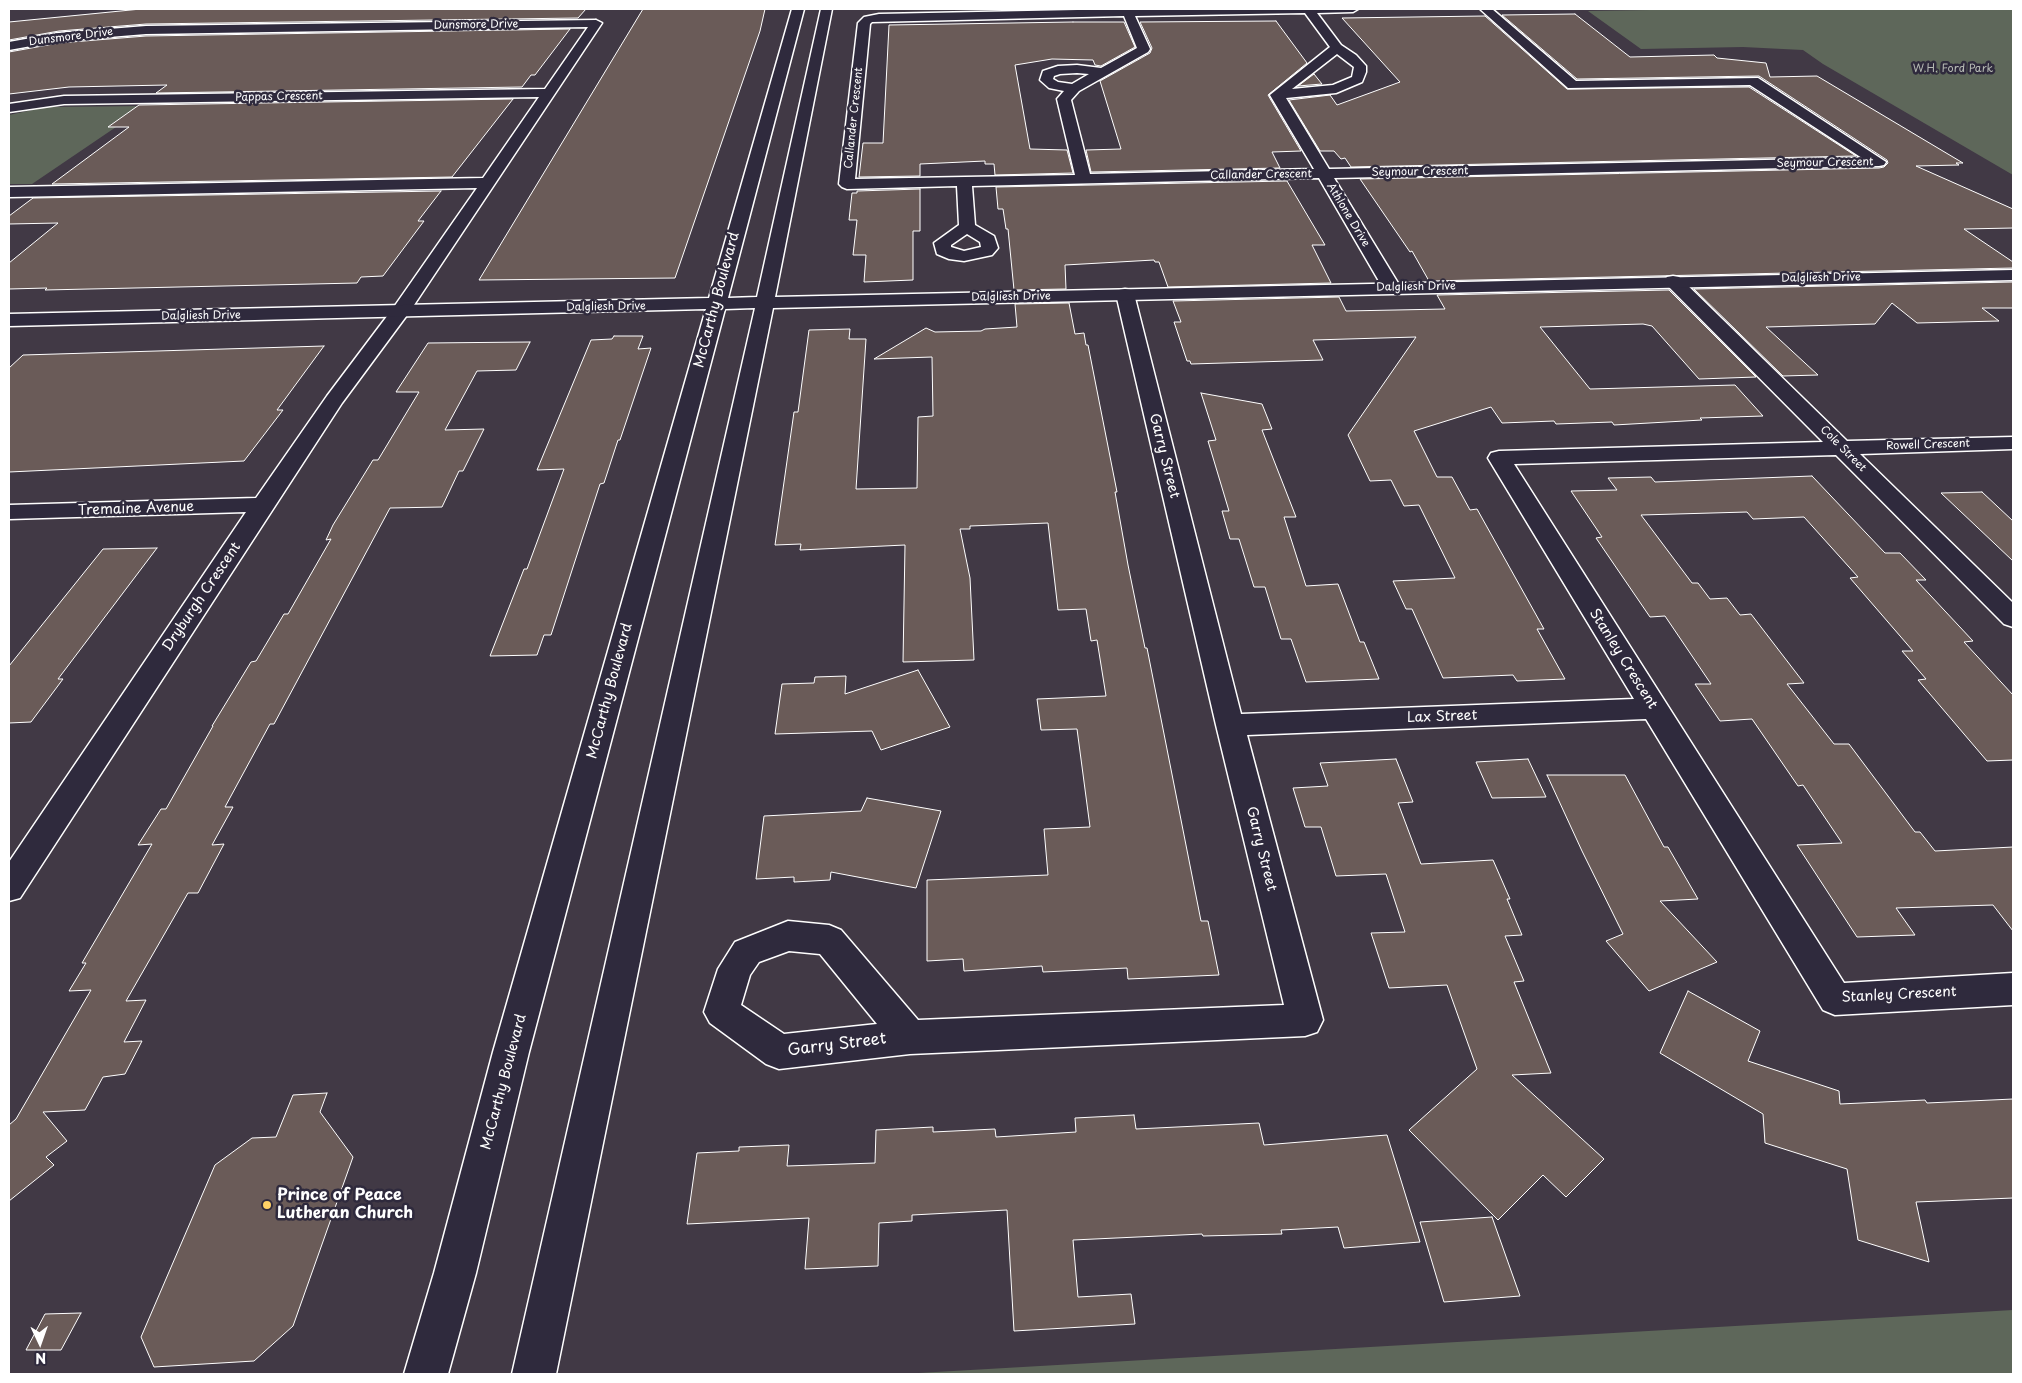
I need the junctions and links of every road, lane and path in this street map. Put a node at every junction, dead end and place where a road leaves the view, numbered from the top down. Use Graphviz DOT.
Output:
graph roads {
  1 [pos="798,9"];
  2 [pos="826,9"];
  3 [pos="1309,9"];
  4 [pos="1353,9"];
  5 [pos="1485,9"];
  6 [pos="1128,12"];
  7 [pos="444,14"];
  8 [pos="432,25"];
  9 [pos="9,46"];
  10 [pos="1337,48"];
  11 [pos="1103,72"];
  12 [pos="1074,88"];
  13 [pos="549,92"];
  14 [pos="1277,95"];
  15 [pos="9,108"];
  16 [pos="1324,174"];
  17 [pos="1084,180"];
  18 [pos="964,182"];
  19 [pos="488,183"];
  20 [pos="9,192"];
  21 [pos="967,227"];
  22 [pos="2013,274"];
  23 [pos="1672,281"];
  24 [pos="1392,288"];
  25 [pos="1125,294"];
  26 [pos="765,303"];
  27 [pos="716,305"];
  28 [pos="401,311"];
  29 [pos="9,320"];
  30 [pos="2013,442"];
  31 [pos="1842,448"];
  32 [pos="263,505"];
  33 [pos="9,512"];
  34 [pos="2013,618"];
  35 [pos="1654,708"];
  36 [pos="1230,725"];
  37 [pos="9,888"];
  38 [pos="2013,989"];
  39 [pos="910,1036"];
  40 [pos="426,1374"];
  41 [pos="534,1374"];
  1 -- 27 [label="street, McCarthy Boulevard"];
  2 -- 26 [label="street"];
  3 -- 4 [label="street"];
  3 -- 6 [label="street, Callander Crescent"];
  3 -- 10 [label="street"];
  5 -- 16 [label="street, Seymour Crescent"];
  6 -- 11 [label="street"];
  6 -- 18 [label="street, Callander Crescent"];
  7 -- 8 [label="street"];
  8 -- 9 [label="street, Dunsmore Drive"];
  8 -- 13 [label="street, Dunsmore Drive"];
  10 -- 14 [label="street"];
  10 -- 14 [label="street"];
  11 -- 12 [label="street"];
  11 -- 12 [label="street"];
  12 -- 17 [label="street"];
  13 -- 15 [label="street, Pappas Crescent"];
  13 -- 19 [label="street, Dunsmore Drive"];
  14 -- 16 [label="street, Athlone Drive"];
  16 -- 17 [label="street, Callander Crescent"];
  16 -- 24 [label="street, Athlone Drive"];
  17 -- 18 [label="street, Callander Crescent"];
  18 -- 21 [label="street"];
  19 -- 20 [label="street"];
  19 -- 28 [label="street, Dunsmore Drive"];
  22 -- 23 [label="street, Dalgliesh Drive"];
  23 -- 24 [label="street, Dalgliesh Drive"];
  23 -- 31 [label="street, Cole Street"];
  24 -- 25 [label="street, Dalgliesh Drive"];
  25 -- 26 [label="street, Dalgliesh Drive"];
  25 -- 36 [label="street, Garry Street"];
  26 -- 27 [label="street, Dalgliesh Drive"];
  26 -- 41 [label="street"];
  27 -- 28 [label="street, Dalgliesh Drive"];
  27 -- 40 [label="street, McCarthy Boulevard"];
  28 -- 29 [label="street, Dalgliesh Drive"];
  28 -- 32 [label="street, Dryburgh Crescent"];
  30 -- 31 [label="street, Rowell Crescent"];
  31 -- 34 [label="street, Cole Street"];
  31 -- 35 [label="street, Stanley Crescent"];
  32 -- 33 [label="street, Tremaine Avenue"];
  32 -- 37 [label="street, Dryburgh Crescent"];
  35 -- 36 [label="street, Lax Street"];
  35 -- 38 [label="street, Stanley Crescent"];
  36 -- 39 [label="street, Garry Street"];
  39 -- 39 [label="street, Garry Street"];
}
